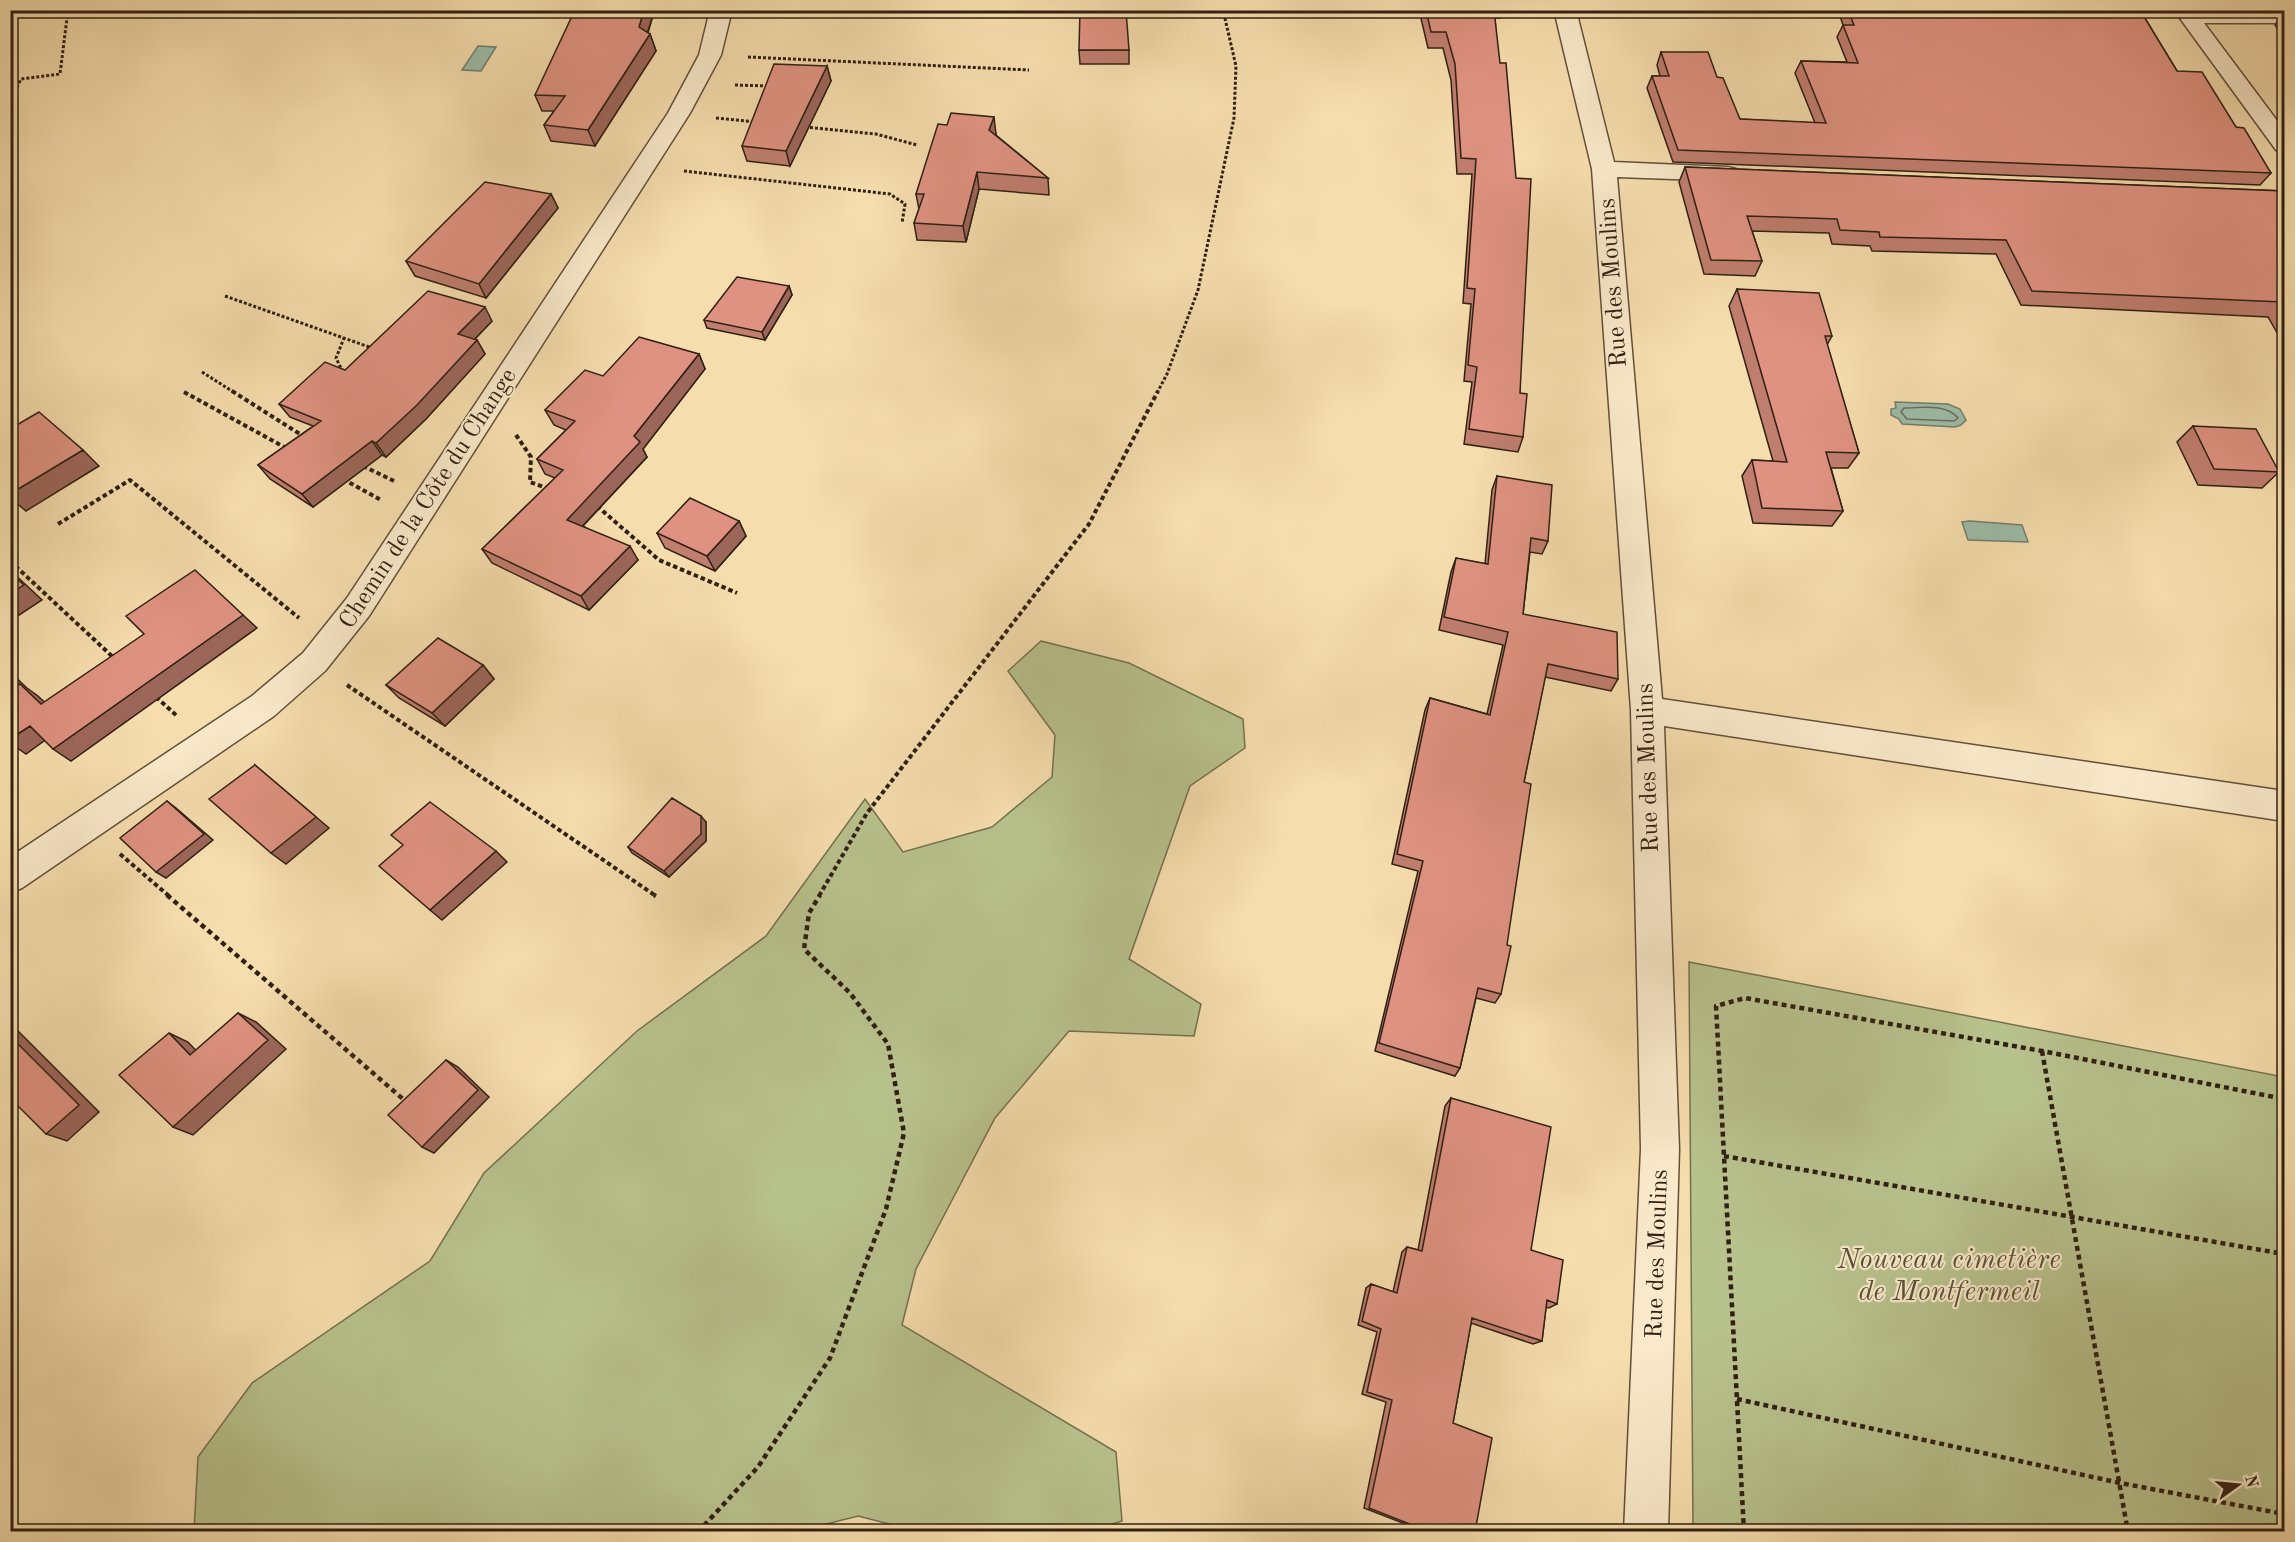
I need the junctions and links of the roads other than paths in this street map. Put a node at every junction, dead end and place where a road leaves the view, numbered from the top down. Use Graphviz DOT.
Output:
graph roads {
  1 [pos="1565,10"];
  2 [pos="720,13"];
  3 [pos="2186,13"];
  4 [pos="2284,17"];
  5 [pos="2284,145"];
  6 [pos="1604,169"];
  7 [pos="1746,175"];
  8 [pos="1647,710"];
  9 [pos="2284,806"];
  10 [pos="10,877"];
  11 [pos="1646,1532"];
  1 -- 6 [label="street, Rue des Moulins"];
  2 -- 10 [label="street, Chemin de la Côte du Change"];
  3 -- 4 [label="street"];
  3 -- 5 [label="street"];
  6 -- 7 [label="street"];
  6 -- 8 [label="street, Rue des Moulins"];
  8 -- 9 [label="street"];
  8 -- 11 [label="street, Rue des Moulins"];
}
